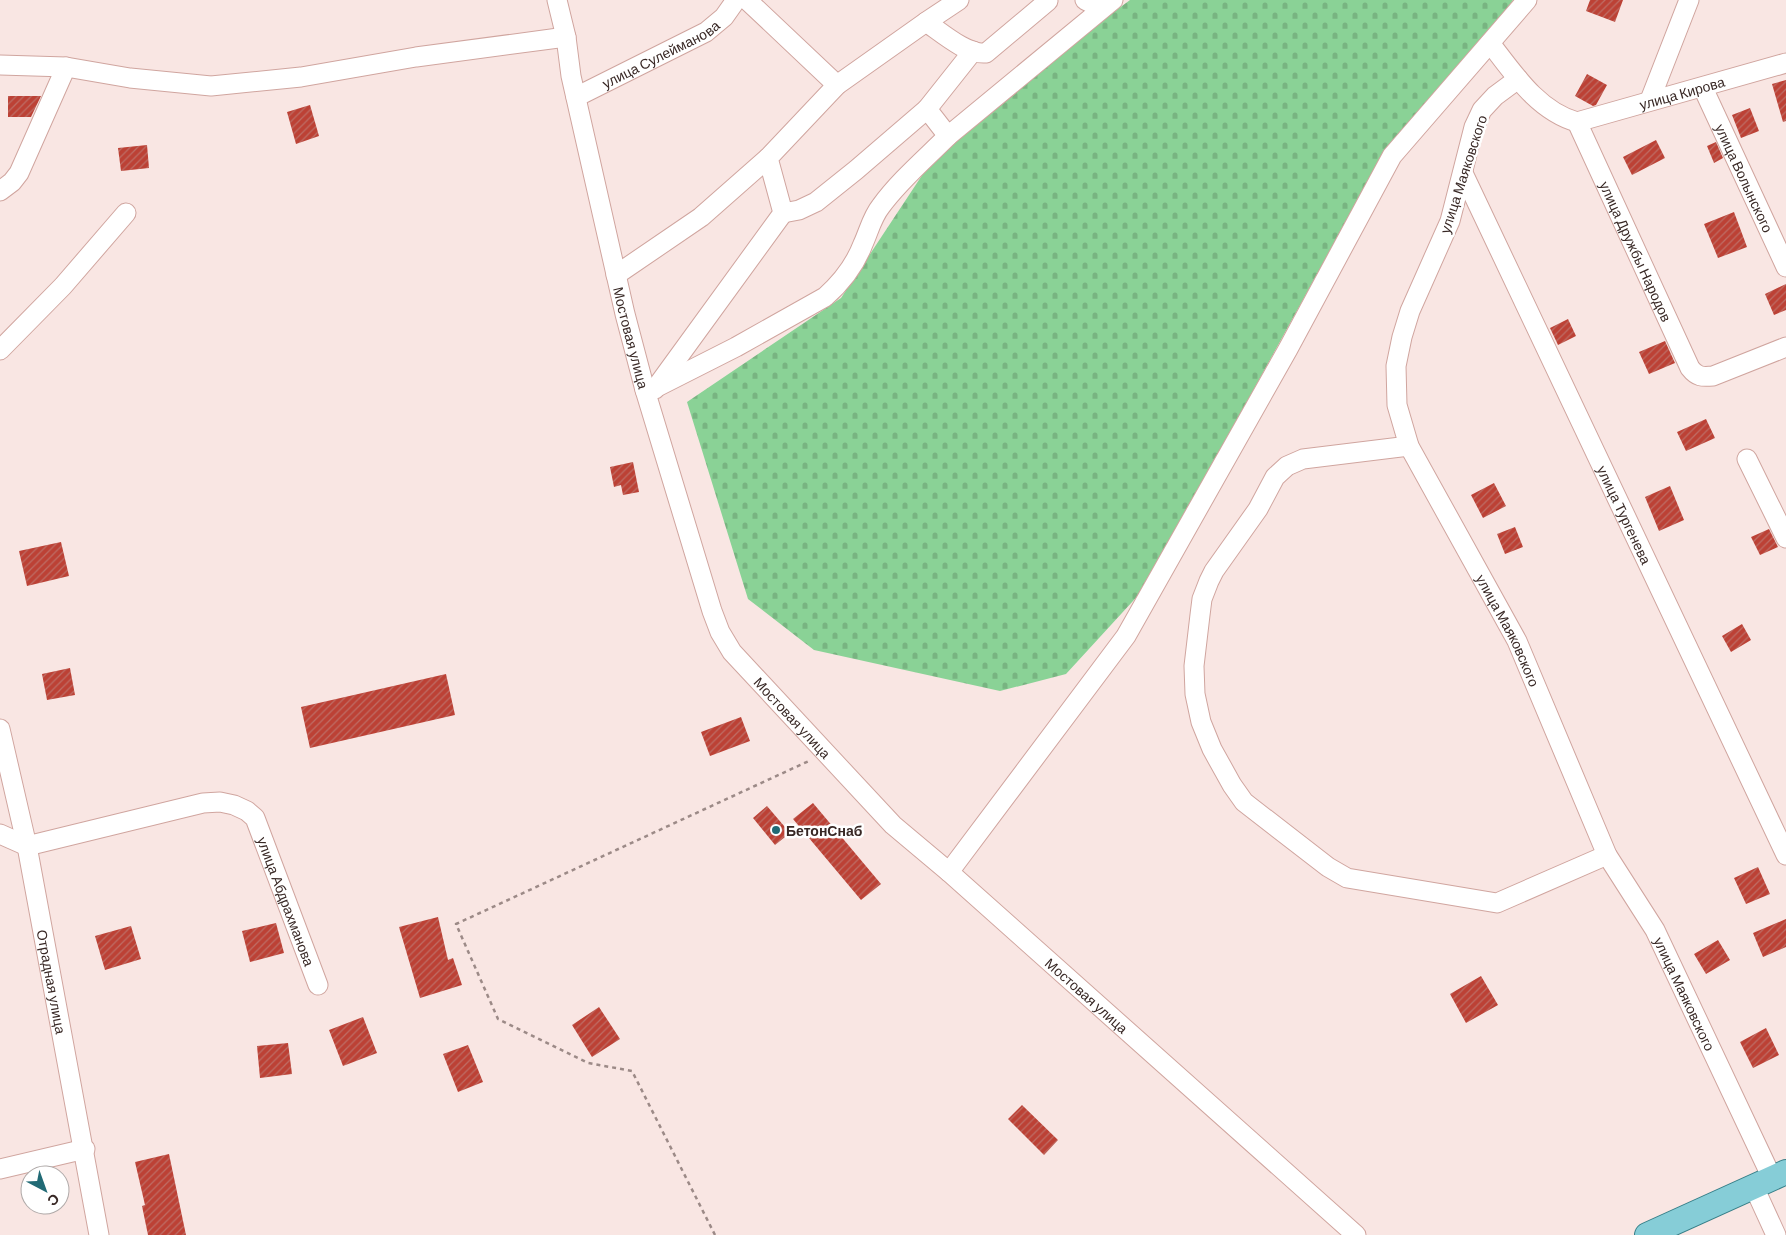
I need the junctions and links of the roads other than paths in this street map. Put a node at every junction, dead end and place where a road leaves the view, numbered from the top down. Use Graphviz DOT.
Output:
graph roads {
  1 [pos="557,0"];
  2 [pos="736,0"];
  3 [pos="747,0"];
  4 [pos="959,0"];
  5 [pos="1051,0"];
  6 [pos="1527,0"];
  7 [pos="1689,0"];
  8 [pos="1100,2"];
  9 [pos="926,22"];
  10 [pos="566,37"];
  11 [pos="1490,43"];
  12 [pos="973,51"];
  13 [pos="1786,63"];
  14 [pos="0,64"];
  15 [pos="66,67"];
  16 [pos="1518,79"];
  17 [pos="837,85"];
  18 [pos="1703,88"];
  19 [pos="576,97"];
  20 [pos="1650,100"];
  21 [pos="927,109"];
  22 [pos="1577,122"];
  23 [pos="948,136"];
  24 [pos="768,158"];
  25 [pos="1463,173"];
  26 [pos="0,190"];
  27 [pos="126,213"];
  28 [pos="783,214"];
  29 [pos="1786,267"];
  30 [pos="616,275"];
  31 [pos="1786,347"];
  32 [pos="0,350"];
  33 [pos="650,389"];
  34 [pos="1409,446"];
  35 [pos="1747,458"];
  36 [pos="1786,538"];
  37 [pos="0,728"];
  38 [pos="0,834"];
  39 [pos="27,846"];
  40 [pos="1607,855"];
  41 [pos="1786,855"];
  42 [pos="949,872"];
  43 [pos="318,985"];
  44 [pos="85,1148"];
  45 [pos="0,1169"];
  46 [pos="1770,1179"];
  47 [pos="100,1235"];
  48 [pos="1356,1235"];
  49 [pos="1648,1235"];
  50 [pos="1776,1235"];
  1 -- 10 [label="street, Мостовая улица"];
  2 -- 19 [label="street, улица Сулейманова"];
  3 -- 17 [label="street"];
  4 -- 9 [label="street"];
  5 -- 12 [label="street"];
  6 -- 11 [label="street"];
  7 -- 20 [label="street"];
  8 -- 23 [label="street"];
  9 -- 12 [label="street"];
  9 -- 17 [label="street"];
  10 -- 15 [label="street"];
  10 -- 19 [label="street, Мостовая улица"];
  11 -- 16 [label="street"];
  11 -- 42 [label="street"];
  12 -- 21 [label="street"];
  13 -- 18 [label="street, улица Кирова"];
  14 -- 15 [label="street"];
  15 -- 26 [label="street"];
  16 -- 22 [label="street"];
  16 -- 25 [label="street, улица Маяковского"];
  17 -- 24 [label="street"];
  18 -- 20 [label="street, улица Кирова"];
  18 -- 29 [label="street, улица Волынского"];
  19 -- 30 [label="street, Мостовая улица"];
  20 -- 22 [label="street, улица Кирова"];
  21 -- 23 [label="street"];
  21 -- 28 [label="street"];
  22 -- 31 [label="street, улица Дружбы Народов"];
  23 -- 33 [label="street"];
  24 -- 28 [label="street"];
  24 -- 30 [label="street"];
  25 -- 34 [label="street, улица Маяковского"];
  25 -- 41 [label="street, улица Тургенева"];
  27 -- 32 [label="street"];
  28 -- 33 [label="street"];
  30 -- 33 [label="street, Мостовая улица"];
  33 -- 42 [label="street, Мостовая улица"];
  34 -- 40 [label="street, улица Маяковского"];
  34 -- 40 [label="street"];
  35 -- 36 [label="street"];
  37 -- 39 [label="street, Отрадная улица"];
  38 -- 39 [label="street"];
  39 -- 43 [label="street, улица Абдрахманова"];
  39 -- 44 [label="street, Отрадная улица"];
  40 -- 46 [label="street, улица Маяковского"];
  42 -- 48 [label="street, Мостовая улица"];
  44 -- 45 [label="street"];
  44 -- 47 [label="street, Отрадная улица"];
  46 -- 49 [label="main road"];
  46 -- 50 [label="street, улица Маяковского"];
}
